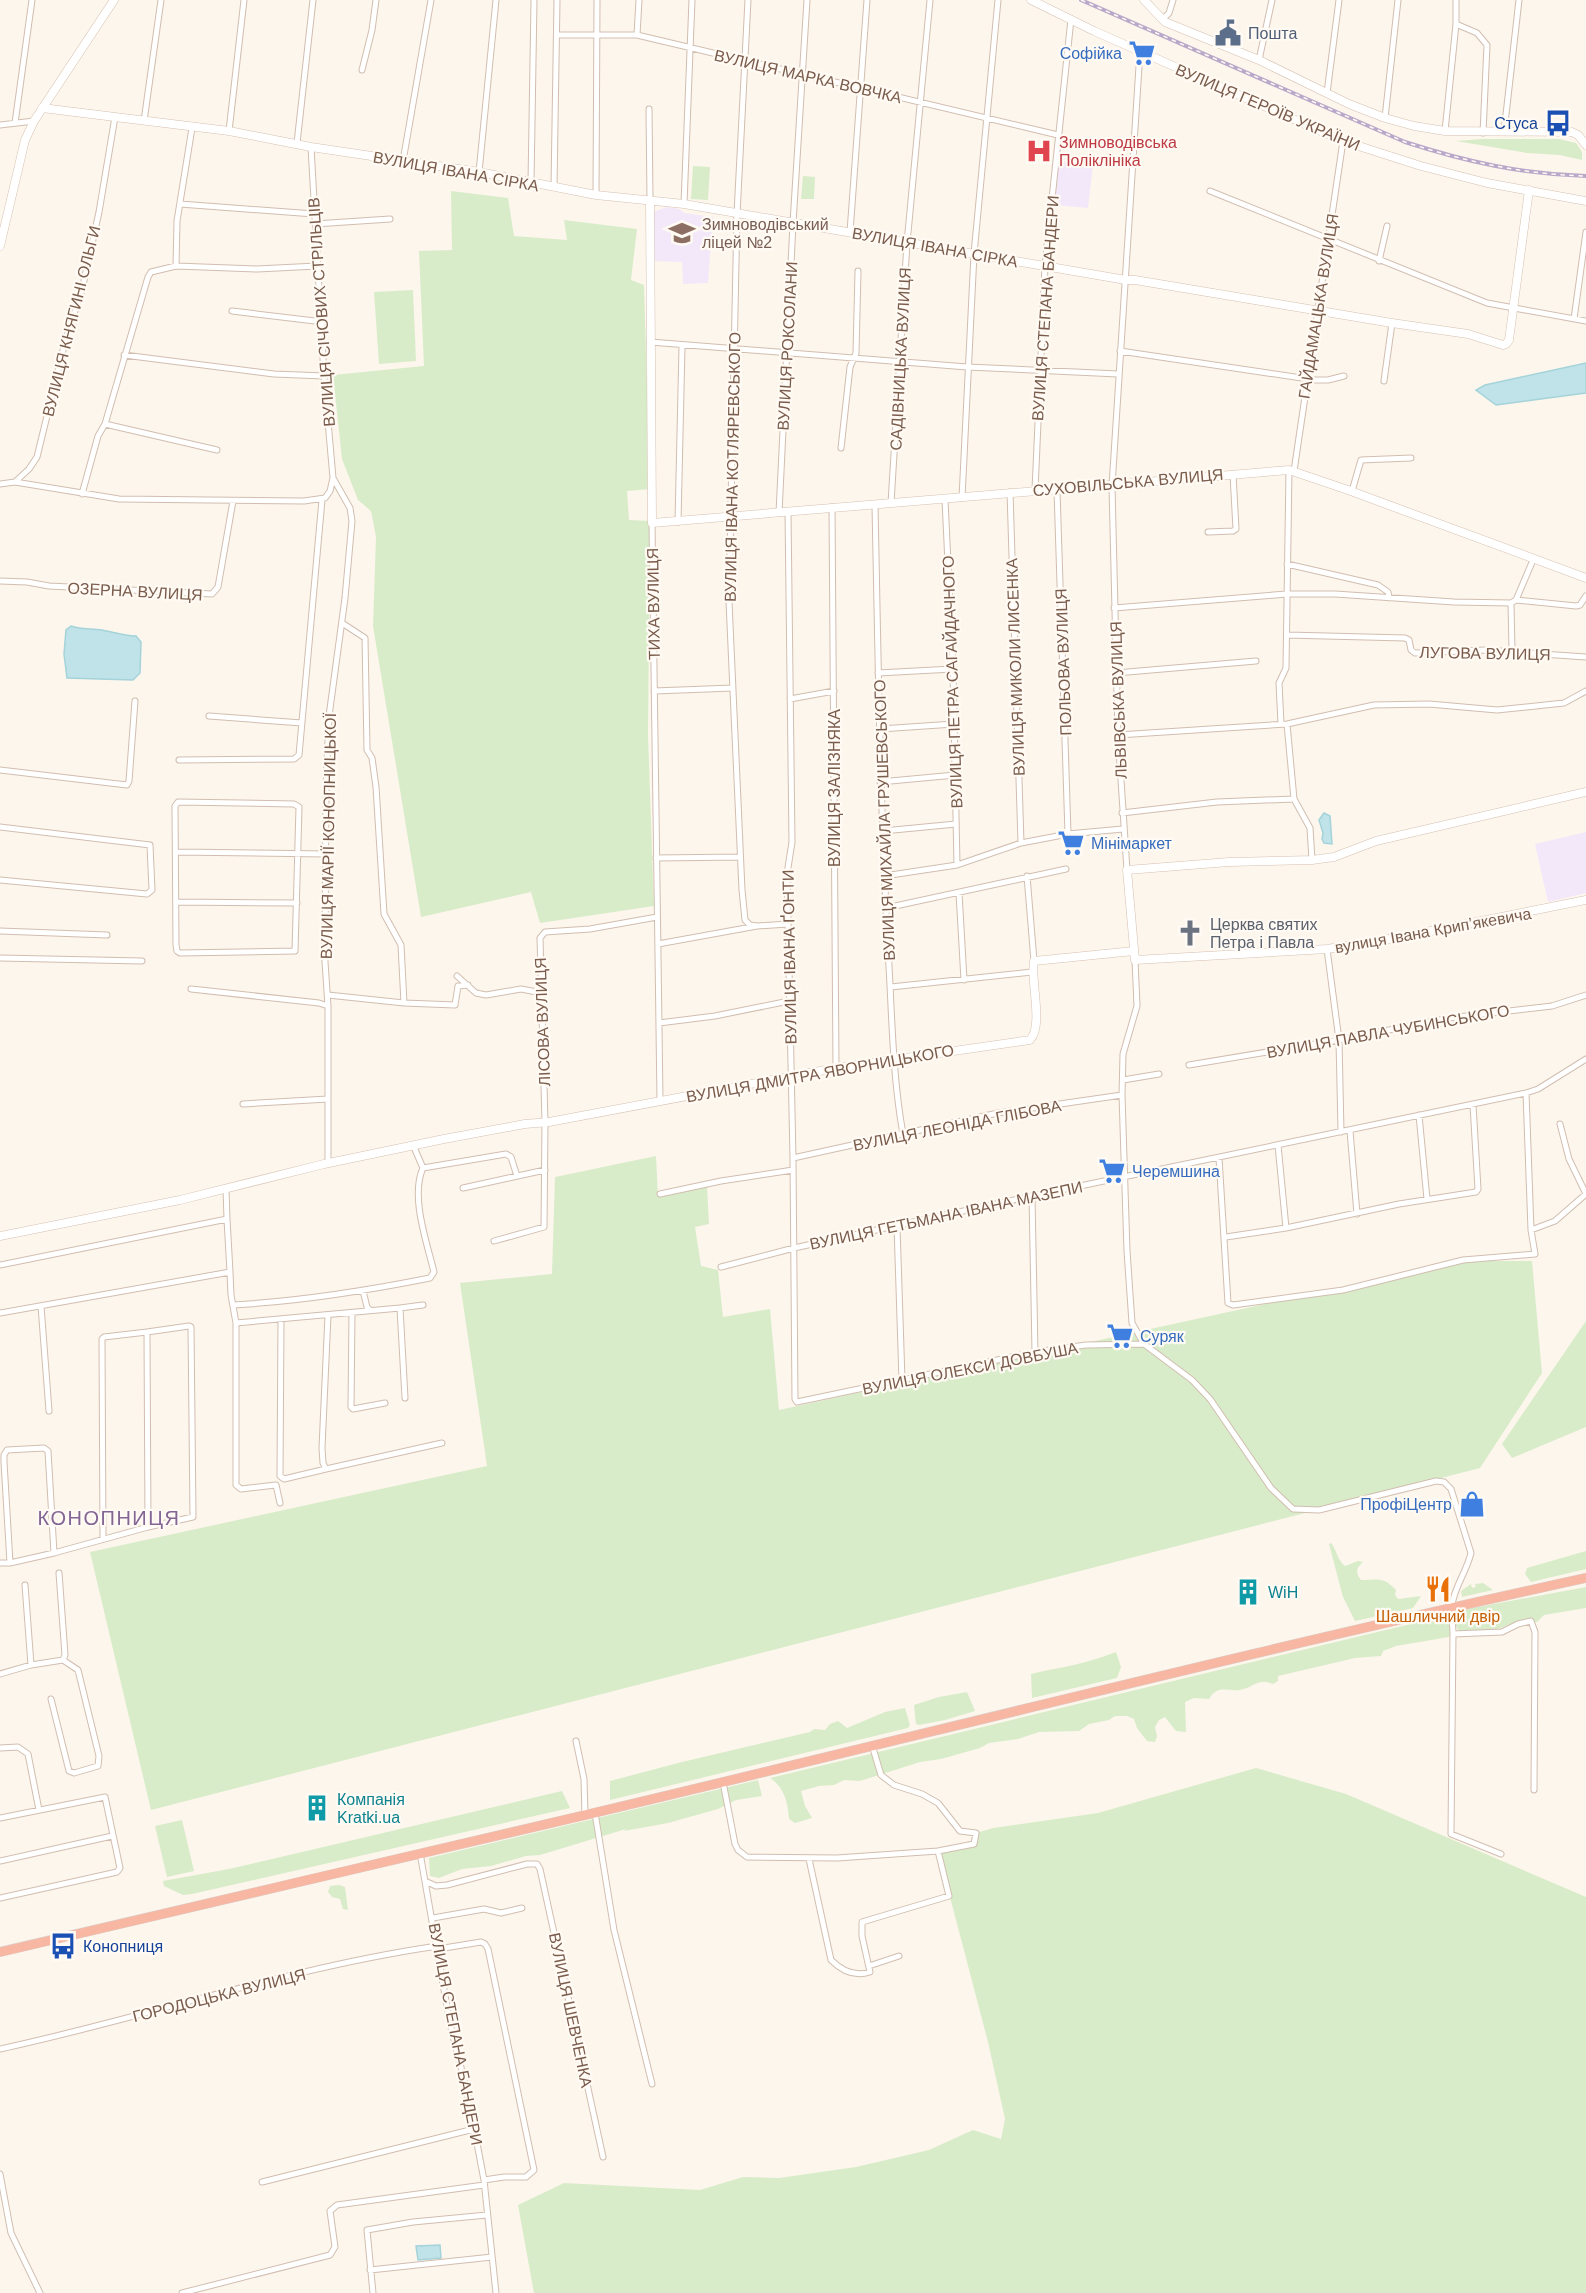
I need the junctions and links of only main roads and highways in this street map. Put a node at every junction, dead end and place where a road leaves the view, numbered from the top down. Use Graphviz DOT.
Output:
graph roads {
  1 [pos="1586,1578"];
  2 [pos="0,1952"];
  1 -- 2 [label="highway"];
}
